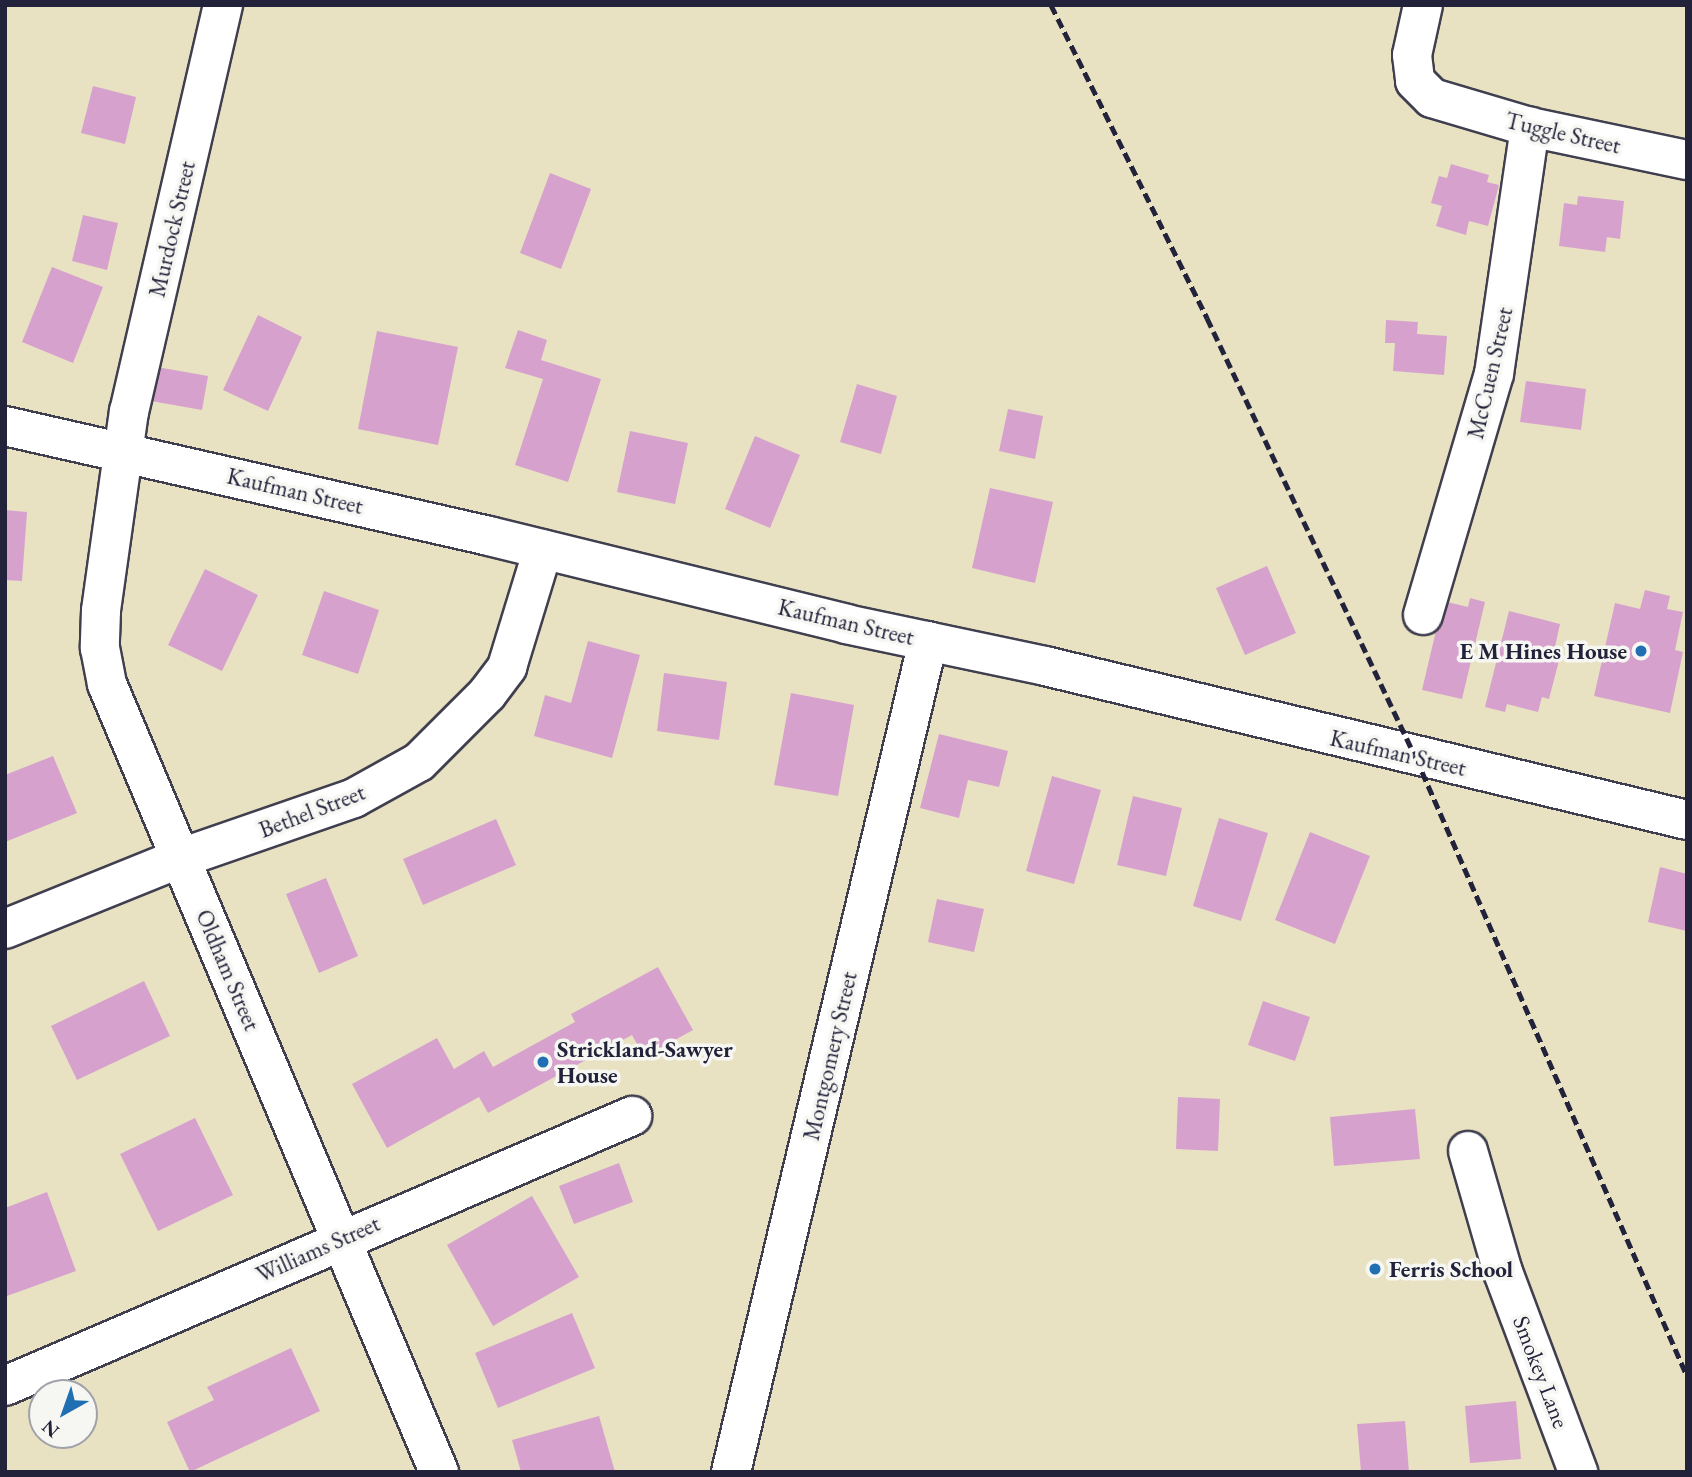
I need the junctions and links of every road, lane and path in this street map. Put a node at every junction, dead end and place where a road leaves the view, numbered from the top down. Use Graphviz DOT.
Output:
graph roads {
  1 [pos="223,5"];
  2 [pos="1423,5"];
  3 [pos="1530,127"];
  4 [pos="1687,160"];
  5 [pos="5,426"];
  6 [pos="122,453"];
  7 [pos="544,549"];
  8 [pos="1423,615"];
  9 [pos="928,641"];
  10 [pos="1687,820"];
  11 [pos="181,858"];
  12 [pos="5,929"];
  13 [pos="632,1116"];
  14 [pos="1468,1151"];
  15 [pos="341,1238"];
  16 [pos="5,1386"];
  17 [pos="439,1472"];
  18 [pos="731,1472"];
  19 [pos="1578,1472"];
  1 -- 6 [label="street, Murdock Street"];
  2 -- 3 [label="street, Tuggle Street"];
  3 -- 4 [label="street, Tuggle Street"];
  3 -- 8 [label="street, McCuen Street"];
  5 -- 6 [label="street, Kaufman Street"];
  6 -- 7 [label="street, Kaufman Street"];
  6 -- 11 [label="street, Oldham Street"];
  7 -- 9 [label="street, Kaufman Street"];
  7 -- 11 [label="street, Bethel Street"];
  9 -- 10 [label="street, Kaufman Street"];
  9 -- 18 [label="street, Montgomery Street"];
  11 -- 12 [label="street, Bethel Street"];
  11 -- 15 [label="street, Oldham Street"];
  13 -- 15 [label="street, Williams Street"];
  14 -- 19 [label="street, Smokey Lane"];
  15 -- 16 [label="street, Williams Street"];
  15 -- 17 [label="street, Oldham Street"];
}
